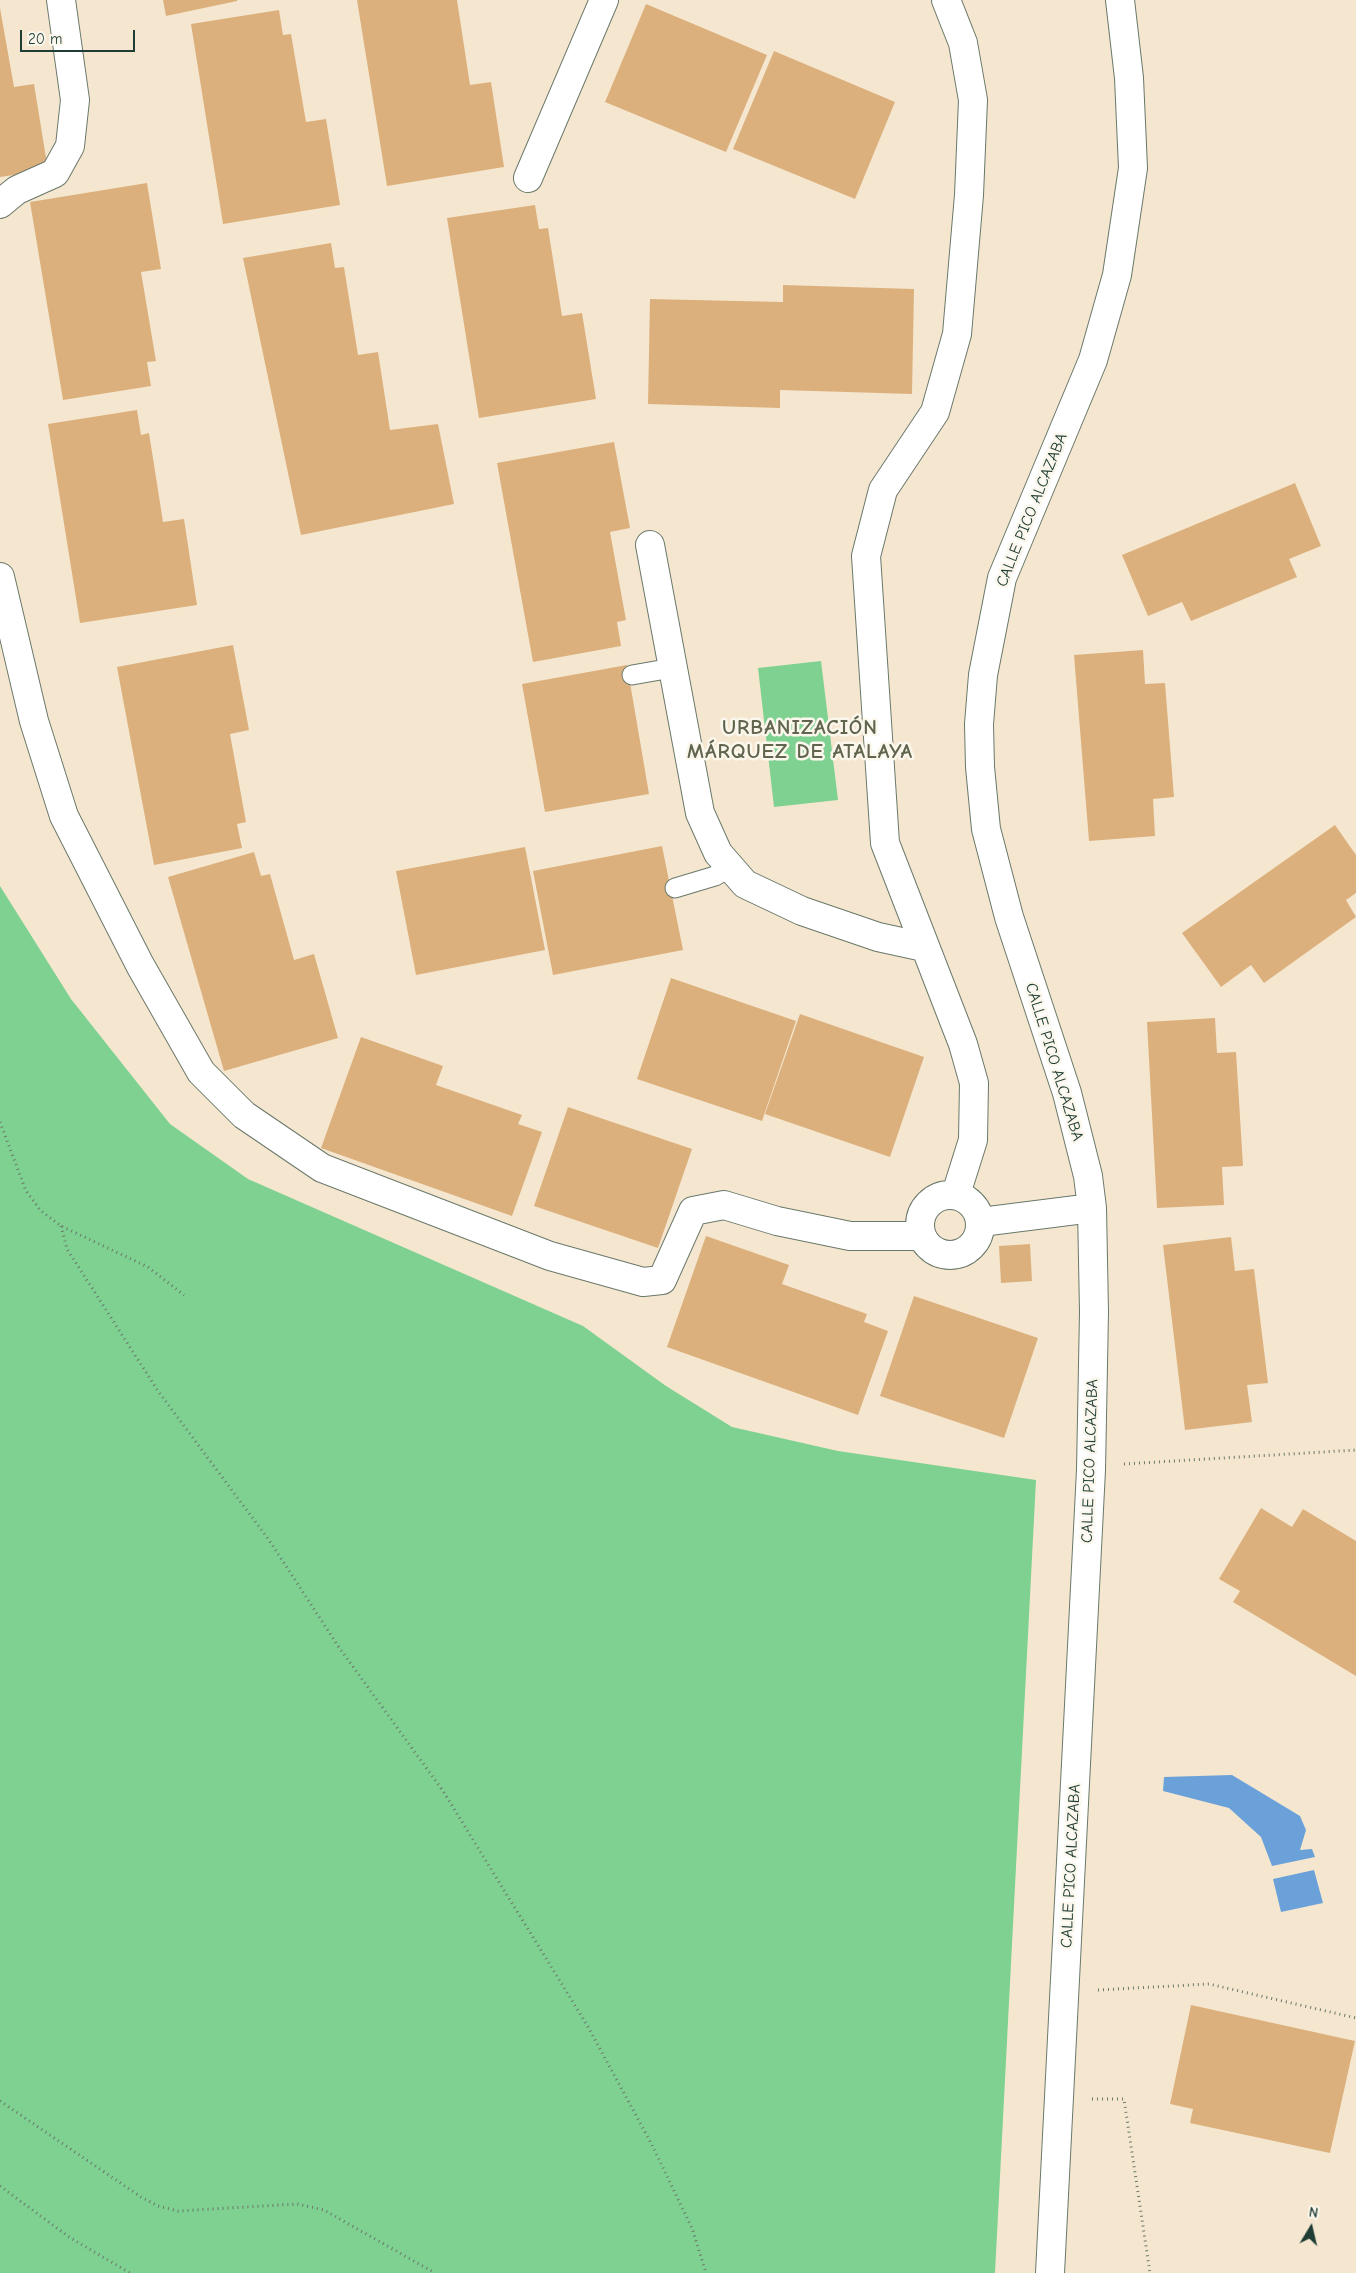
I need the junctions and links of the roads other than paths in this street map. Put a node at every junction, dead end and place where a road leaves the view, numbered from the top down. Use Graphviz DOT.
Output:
graph roads {
  1 [pos="61,0"];
  2 [pos="604,0"];
  3 [pos="946,0"];
  4 [pos="1120,0"];
  5 [pos="528,178"];
  6 [pos="0,204"];
  7 [pos="650,545"];
  8 [pos="0,577"];
  9 [pos="672,668"];
  10 [pos="632,675"];
  11 [pos="730,867"];
  12 [pos="675,888"];
  13 [pos="924,947"];
  14 [pos="956,1194"];
  15 [pos="1092,1208"];
  16 [pos="981,1222"];
  17 [pos="921,1236"];
  18 [pos="1050,2273"];
  1 -- 6 [label="street"];
  2 -- 5 [label="street"];
  3 -- 13 [label="street"];
  4 -- 15 [label="street, CALLE PICO ALCAZABA"];
  7 -- 9 [label="street"];
  8 -- 17 [label="street"];
  9 -- 10 [label="lane"];
  9 -- 11 [label="street"];
  11 -- 12 [label="lane"];
  11 -- 13 [label="street"];
  13 -- 14 [label="street"];
  14 -- 16 [label="street"];
  14 -- 17 [label="street"];
  15 -- 16 [label="street"];
  15 -- 18 [label="street, CALLE PICO ALCAZABA"];
  16 -- 17 [label="street"];
}
